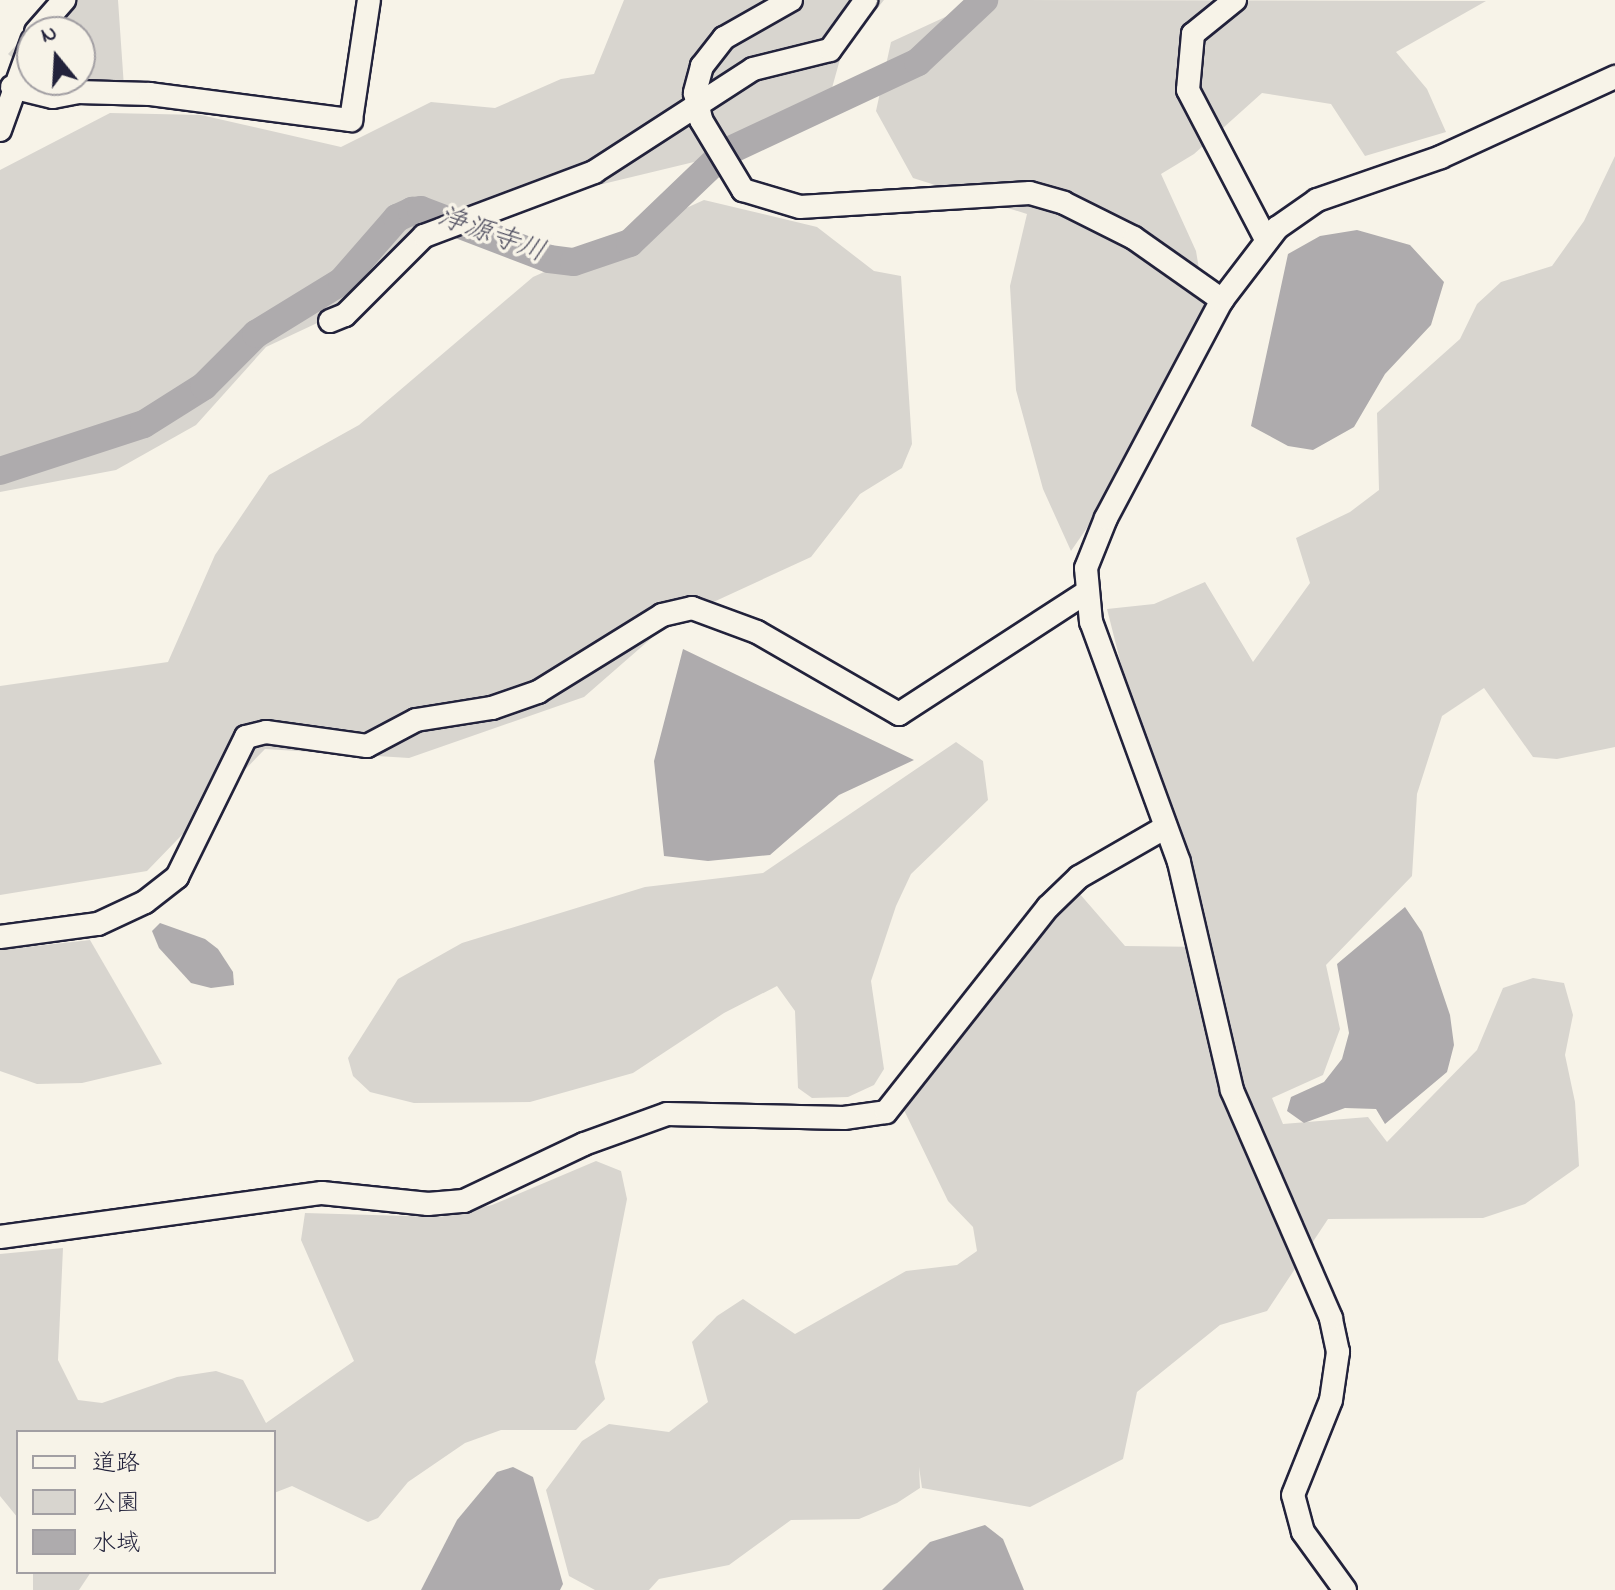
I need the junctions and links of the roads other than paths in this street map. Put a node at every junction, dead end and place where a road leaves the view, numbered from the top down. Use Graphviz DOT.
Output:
graph roads {
  1 [pos="64,0"];
  2 [pos="369,0"];
  3 [pos="791,0"];
  4 [pos="866,0"];
  5 [pos="1235,0"];
  6 [pos="50,16"];
  7 [pos="1615,77"];
  8 [pos="16,78"];
  9 [pos="12,87"];
  10 [pos="698,115"];
  11 [pos="0,130"];
  12 [pos="1266,239"];
  13 [pos="1222,300"];
  14 [pos="330,321"];
  15 [pos="1084,594"];
  16 [pos="1166,827"];
  17 [pos="0,937"];
  18 [pos="0,1237"];
  19 [pos="1345,1590"];
  1 -- 6 [label="street"];
  2 -- 9 [label="street"];
  3 -- 10 [label="street"];
  4 -- 10 [label="street"];
  5 -- 12 [label="street"];
  7 -- 12 [label="street"];
  8 -- 9 [label="street"];
  9 -- 11 [label="street"];
  10 -- 13 [label="street"];
  10 -- 14 [label="street"];
  12 -- 13 [label="street"];
  13 -- 15 [label="street"];
  15 -- 16 [label="street"];
  15 -- 17 [label="street"];
  16 -- 18 [label="street"];
  16 -- 19 [label="street"];
}
